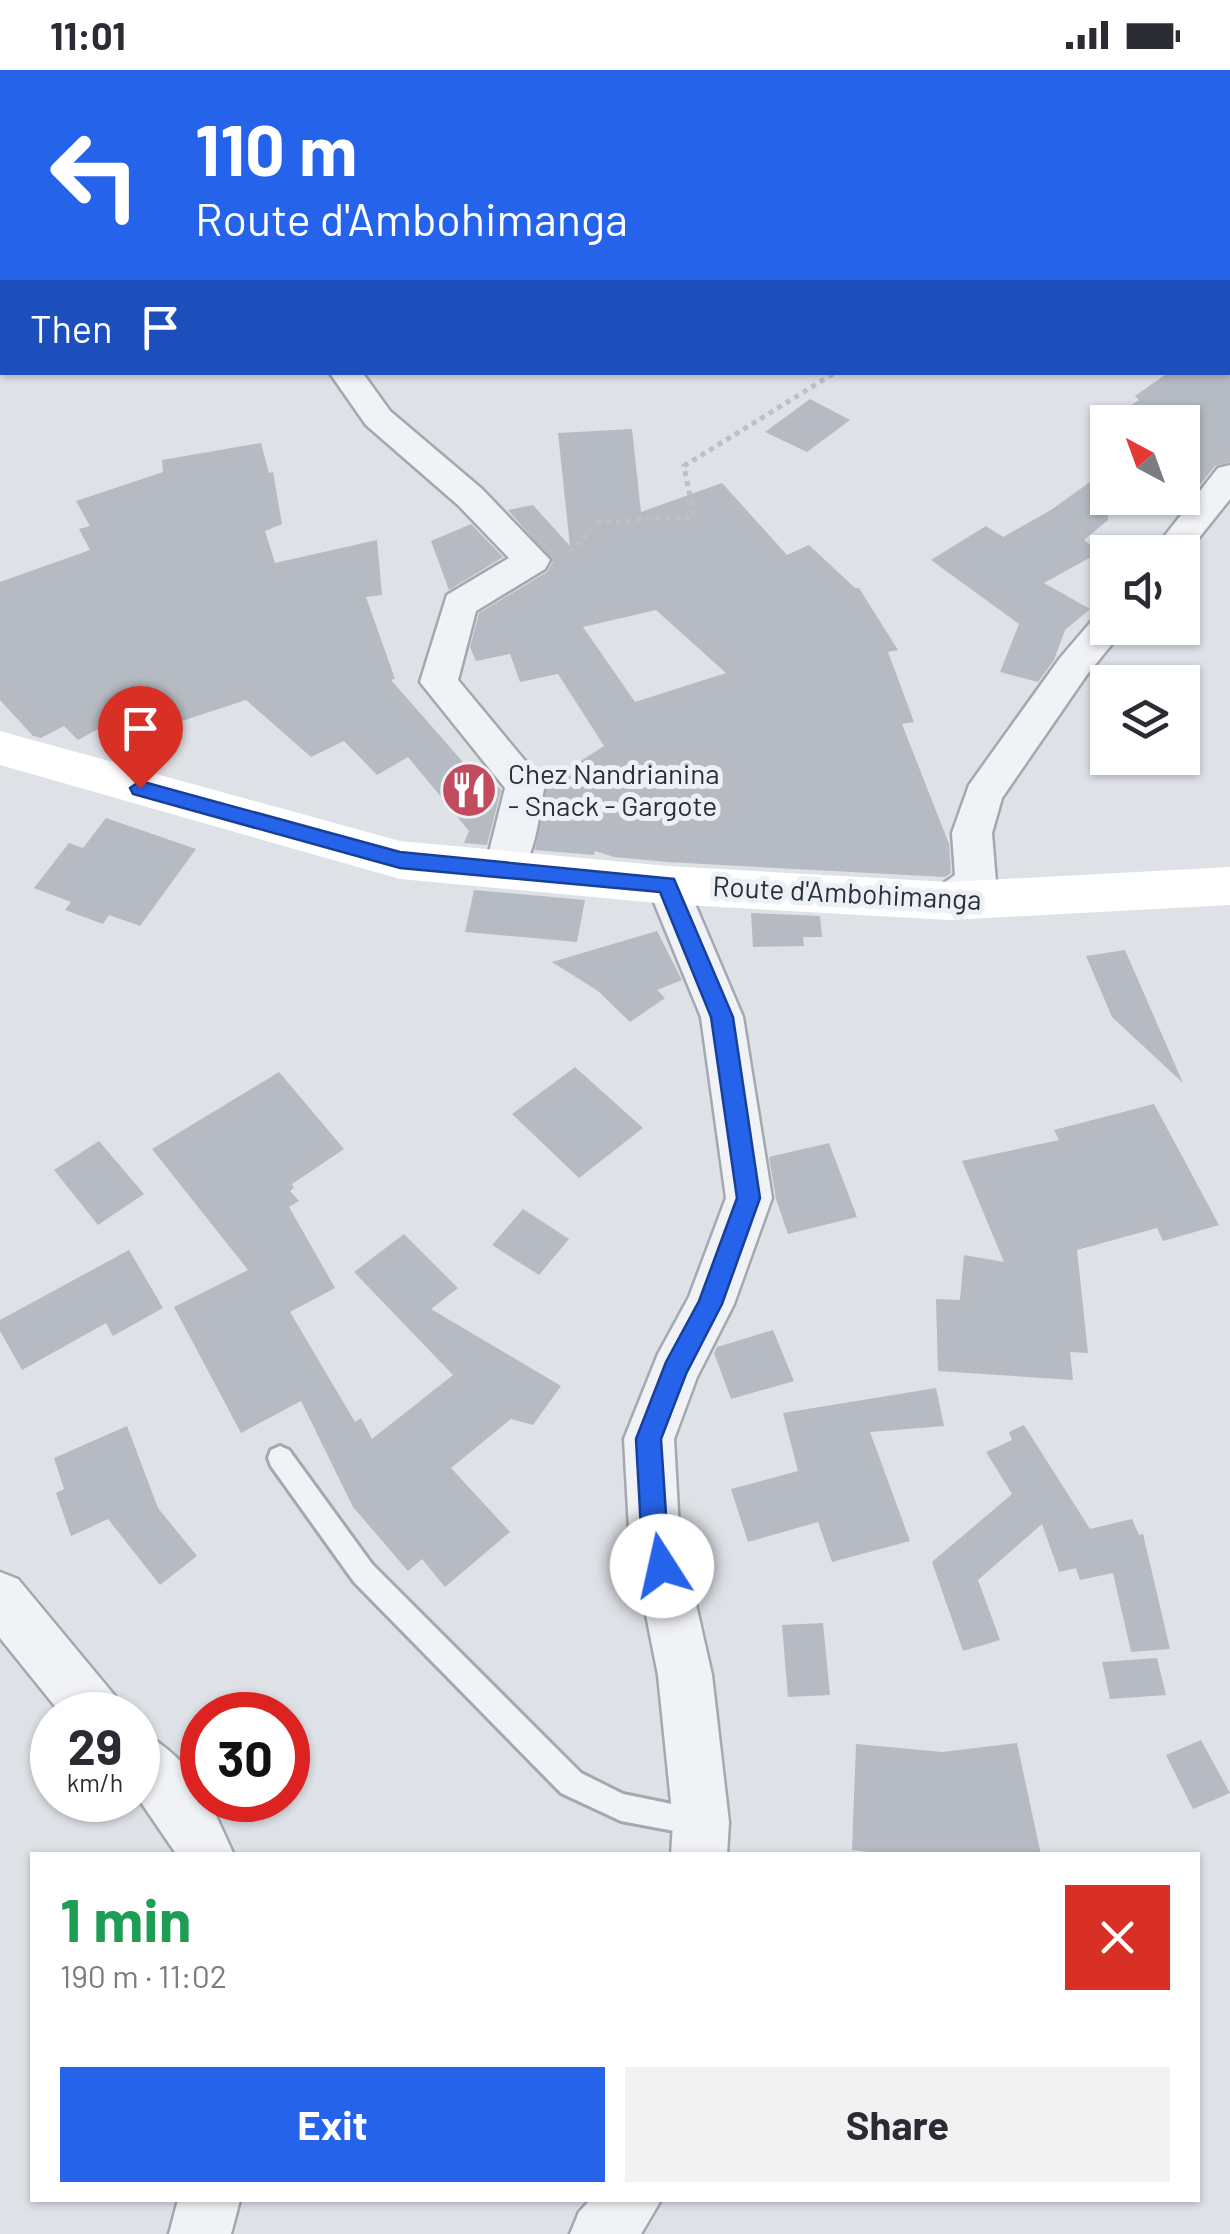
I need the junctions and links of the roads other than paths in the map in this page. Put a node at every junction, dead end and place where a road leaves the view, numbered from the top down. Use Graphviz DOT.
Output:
graph roads {
  1 [pos="347,375"];
  2 [pos="1230,476"];
  3 [pos="1182,535"];
  4 [pos="1092,645"];
  5 [pos="0,748"];
  6 [pos="502,868"];
  7 [pos="667,885"];
  8 [pos="1230,886"];
  9 [pos="950,901"];
  10 [pos="280,1458"];
  11 [pos="0,1597"];
  12 [pos="77,1692"];
  13 [pos="160,1782"];
  14 [pos="700,1838"];
  15 [pos="205,1852"];
  16 [pos="208,2202"];
  17 [pos="628,2202"];
  18 [pos="200,2234"];
  19 [pos="601,2234"];
  1 -- 6 [label="street"];
  2 -- 3 [label="street"];
  4 -- 9 [label="street"];
  5 -- 6 [label="street, Route d'Ambohimanga"];
  6 -- 7 [label="street, Route d'Ambohimanga"];
  7 -- 9 [label="street, Route d'Ambohimanga"];
  7 -- 14 [label="street"];
  8 -- 9 [label="street, Route d'Ambohimanga"];
  10 -- 14 [label="lane"];
  11 -- 12 [label="street"];
  13 -- 15 [label="street"];
  16 -- 18 [label="street"];
  17 -- 19 [label="street"];
}
